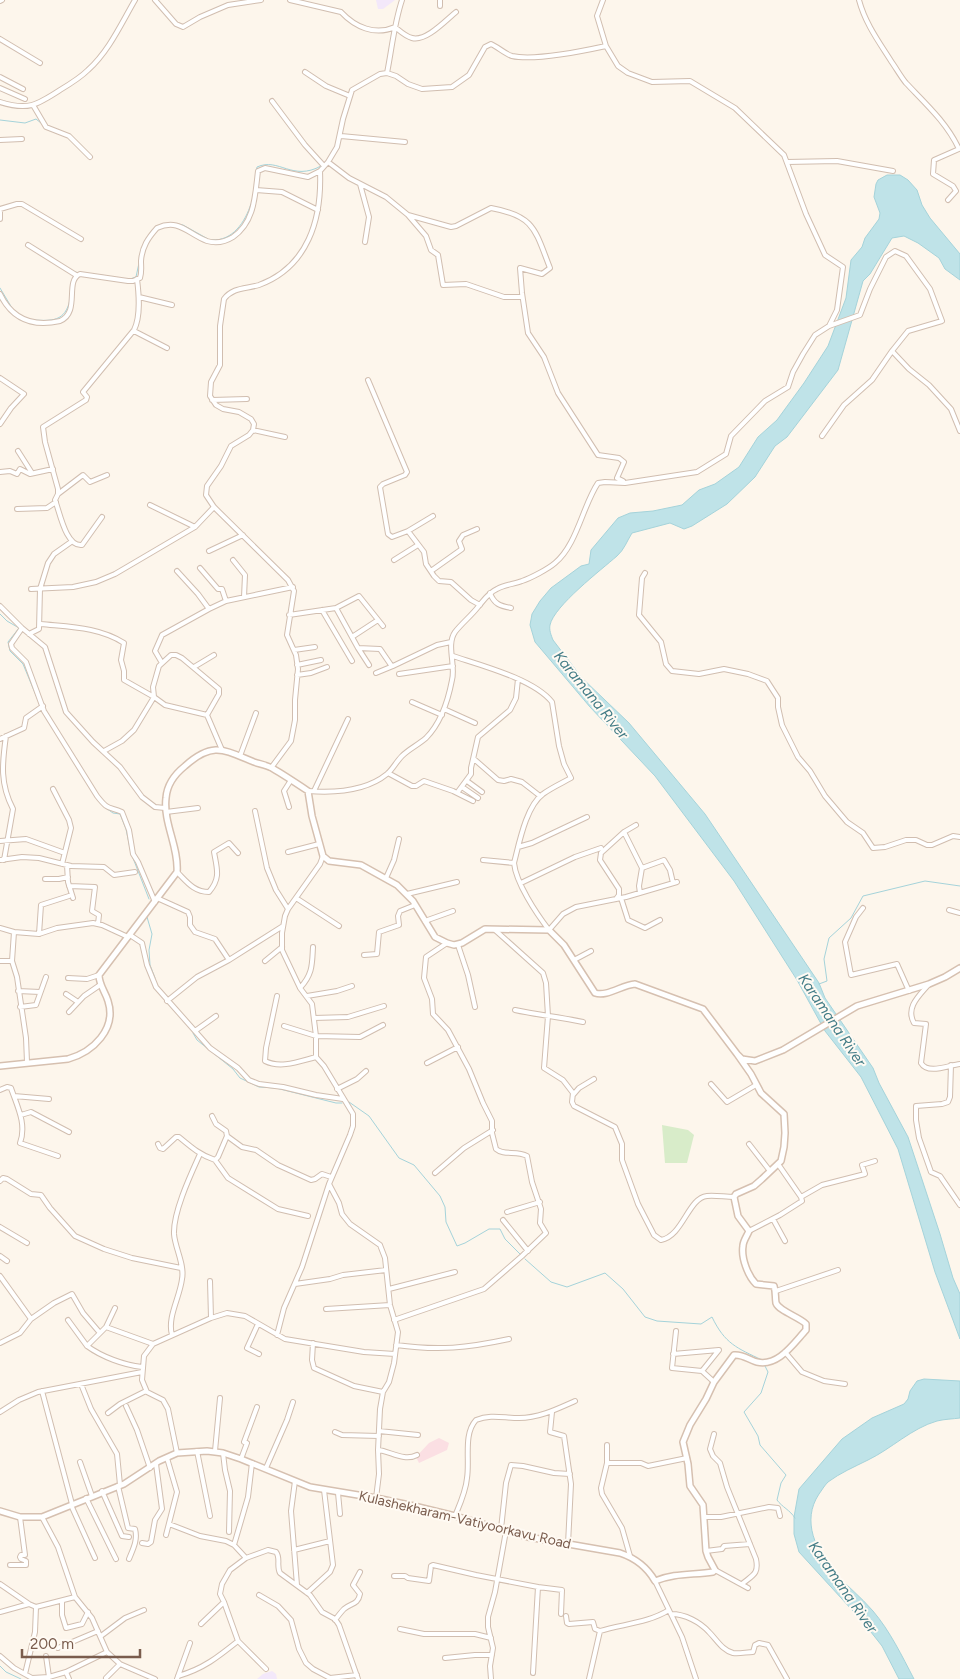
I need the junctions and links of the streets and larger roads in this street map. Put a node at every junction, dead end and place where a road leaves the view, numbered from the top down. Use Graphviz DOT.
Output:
graph roads {
  1 [pos="155,0"];
  2 [pos="261,0"];
  3 [pos="290,0"];
  4 [pos="402,0"];
  5 [pos="440,0"];
  6 [pos="603,0"];
  7 [pos="859,0"];
  8 [pos="133,1"];
  9 [pos="440,6"];
  10 [pos="456,12"];
  11 [pos="394,27"];
  12 [pos="0,39"];
  13 [pos="606,46"];
  14 [pos="40,63"];
  15 [pos="305,72"];
  16 [pos="387,73"];
  17 [pos="0,77"];
  18 [pos="0,88"];
  19 [pos="24,89"];
  20 [pos="350,96"];
  21 [pos="25,99"];
  22 [pos="272,101"];
  23 [pos="0,102"];
  24 [pos="33,105"];
  25 [pos="340,136"];
  26 [pos="22,139"];
  27 [pos="0,140"];
  28 [pos="405,142"];
  29 [pos="90,157"];
  30 [pos="328,162"];
  31 [pos="787,162"];
  32 [pos="324,166"];
  33 [pos="320,171"];
  34 [pos="893,171"];
  35 [pos="360,184"];
  36 [pos="256,190"];
  37 [pos="948,200"];
  38 [pos="0,210"];
  39 [pos="318,210"];
  40 [pos="408,215"];
  41 [pos="0,219"];
  42 [pos="81,240"];
  43 [pos="365,242"];
  44 [pos="28,245"];
  45 [pos="76,275"];
  46 [pos="138,280"];
  47 [pos="0,294"];
  48 [pos="139,297"];
  49 [pos="522,297"];
  50 [pos="1,300"];
  51 [pos="172,305"];
  52 [pos="829,326"];
  53 [pos="134,331"];
  54 [pos="166,348"];
  55 [pos="892,351"];
  56 [pos="0,378"];
  57 [pos="368,380"];
  58 [pos="247,399"];
  59 [pos="212,400"];
  60 [pos="0,424"];
  61 [pos="253,430"];
  62 [pos="960,431"];
  63 [pos="822,436"];
  64 [pos="285,437"];
  65 [pos="18,451"];
  66 [pos="53,469"];
  67 [pos="0,472"];
  68 [pos="32,472"];
  69 [pos="107,475"];
  70 [pos="625,483"];
  71 [pos="58,494"];
  72 [pos="56,502"];
  73 [pos="150,506"];
  74 [pos="214,507"];
  75 [pos="17,509"];
  76 [pos="432,516"];
  77 [pos="102,517"];
  78 [pos="195,528"];
  79 [pos="478,529"];
  80 [pos="408,531"];
  81 [pos="243,535"];
  82 [pos="71,542"];
  83 [pos="418,545"];
  84 [pos="209,551"];
  85 [pos="234,560"];
  86 [pos="394,560"];
  87 [pos="200,568"];
  88 [pos="177,571"];
  89 [pos="431,572"];
  90 [pos="645,573"];
  91 [pos="293,587"];
  92 [pos="31,589"];
  93 [pos="40,589"];
  94 [pos="490,594"];
  95 [pos="244,597"];
  96 [pos="226,601"];
  97 [pos="480,605"];
  98 [pos="0,606"];
  99 [pos="336,608"];
  100 [pos="511,608"];
  101 [pos="209,609"];
  102 [pos="322,610"];
  103 [pos="289,615"];
  104 [pos="378,620"];
  105 [pos="41,624"];
  106 [pos="383,626"];
  107 [pos="22,628"];
  108 [pos="29,634"];
  109 [pos="352,637"];
  110 [pos="451,642"];
  111 [pos="315,647"];
  112 [pos="358,648"];
  113 [pos="294,650"];
  114 [pos="214,655"];
  115 [pos="453,656"];
  116 [pos="321,660"];
  117 [pos="352,662"];
  118 [pos="162,663"];
  119 [pos="297,665"];
  120 [pos="369,666"];
  121 [pos="393,666"];
  122 [pos="454,666"];
  123 [pos="194,667"];
  124 [pos="328,667"];
  125 [pos="376,672"];
  126 [pos="399,674"];
  127 [pos="297,675"];
  128 [pos="518,679"];
  129 [pos="154,696"];
  130 [pos="412,702"];
  131 [pos="41,707"];
  132 [pos="444,709"];
  133 [pos="256,713"];
  134 [pos="207,715"];
  135 [pos="442,715"];
  136 [pos="348,719"];
  137 [pos="475,723"];
  138 [pos="6,736"];
  139 [pos="0,739"];
  140 [pos="222,750"];
  141 [pos="104,751"];
  142 [pos="240,756"];
  143 [pos="474,759"];
  144 [pos="272,768"];
  145 [pos="388,773"];
  146 [pos="291,780"];
  147 [pos="467,781"];
  148 [pos="462,787"];
  149 [pos="53,789"];
  150 [pos="308,791"];
  151 [pos="314,791"];
  152 [pos="482,792"];
  153 [pos="457,793"];
  154 [pos="540,796"];
  155 [pos="478,798"];
  156 [pos="473,801"];
  157 [pos="289,807"];
  158 [pos="198,808"];
  159 [pos="166,810"];
  160 [pos="255,811"];
  161 [pos="587,817"];
  162 [pos="636,825"];
  163 [pos="624,832"];
  164 [pos="960,837"];
  165 [pos="399,839"];
  166 [pos="6,841"];
  167 [pos="0,842"];
  168 [pos="319,844"];
  169 [pos="518,848"];
  170 [pos="601,848"];
  171 [pos="62,852"];
  172 [pos="238,852"];
  173 [pos="288,852"];
  174 [pos="323,856"];
  175 [pos="2,860"];
  176 [pos="483,860"];
  177 [pos="514,863"];
  178 [pos="65,864"];
  179 [pos="642,868"];
  180 [pos="135,872"];
  181 [pos="177,872"];
  182 [pos="68,877"];
  183 [pos="386,878"];
  184 [pos="45,879"];
  185 [pos="457,882"];
  186 [pos="521,883"];
  187 [pos="70,886"];
  188 [pos="83,886"];
  189 [pos="82,892"];
  190 [pos="640,893"];
  191 [pos="407,894"];
  192 [pos="296,898"];
  193 [pos="619,898"];
  194 [pos="156,900"];
  195 [pos="416,905"];
  196 [pos="863,908"];
  197 [pos="288,909"];
  198 [pos="949,910"];
  199 [pos="453,911"];
  200 [pos="960,913"];
  201 [pos="425,920"];
  202 [pos="660,920"];
  203 [pos="98,924"];
  204 [pos="283,926"];
  205 [pos="339,926"];
  206 [pos="0,928"];
  207 [pos="493,928"];
  208 [pos="549,930"];
  209 [pos="14,932"];
  210 [pos="39,934"];
  211 [pos="129,936"];
  212 [pos="447,943"];
  213 [pos="458,945"];
  214 [pos="282,947"];
  215 [pos="313,947"];
  216 [pos="591,951"];
  217 [pos="364,954"];
  218 [pos="229,960"];
  219 [pos="574,960"];
  220 [pos="0,961"];
  221 [pos="12,961"];
  222 [pos="264,961"];
  223 [pos="960,968"];
  224 [pos="99,975"];
  225 [pos="46,977"];
  226 [pos="68,978"];
  227 [pos="929,984"];
  228 [pos="100,985"];
  229 [pos="352,986"];
  230 [pos="300,988"];
  231 [pos="18,991"];
  232 [pos="909,991"];
  233 [pos="40,992"];
  234 [pos="66,994"];
  235 [pos="277,996"];
  236 [pos="307,996"];
  237 [pos="167,1001"];
  238 [pos="78,1002"];
  239 [pos="384,1006"];
  240 [pos="20,1007"];
  241 [pos="475,1007"];
  242 [pos="515,1010"];
  243 [pos="69,1012"];
  244 [pos="216,1016"];
  245 [pos="548,1016"];
  246 [pos="314,1018"];
  247 [pos="583,1022"];
  248 [pos="383,1025"];
  249 [pos="284,1026"];
  250 [pos="195,1031"];
  251 [pos="316,1036"];
  252 [pos="458,1047"];
  253 [pos="737,1054"];
  254 [pos="316,1057"];
  255 [pos="27,1062"];
  256 [pos="427,1063"];
  257 [pos="960,1064"];
  258 [pos="951,1065"];
  259 [pos="0,1066"];
  260 [pos="366,1071"];
  261 [pos="594,1079"];
  262 [pos="711,1084"];
  263 [pos="756,1085"];
  264 [pos="337,1089"];
  265 [pos="0,1090"];
  266 [pos="573,1095"];
  267 [pos="14,1096"];
  268 [pos="50,1099"];
  269 [pos="343,1099"];
  270 [pos="21,1114"];
  271 [pos="212,1116"];
  272 [pos="493,1130"];
  273 [pos="69,1132"];
  274 [pos="227,1136"];
  275 [pos="158,1144"];
  276 [pos="749,1144"];
  277 [pos="200,1154"];
  278 [pos="58,1156"];
  279 [pos="215,1160"];
  280 [pos="876,1161"];
  281 [pos="778,1164"];
  282 [pos="770,1171"];
  283 [pos="435,1173"];
  284 [pos="331,1177"];
  285 [pos="0,1181"];
  286 [pos="329,1184"];
  287 [pos="801,1196"];
  288 [pos="734,1197"];
  289 [pos="540,1202"];
  290 [pos="960,1205"];
  291 [pos="507,1212"];
  292 [pos="308,1216"];
  293 [pos="773,1219"];
  294 [pos="502,1220"];
  295 [pos="0,1226"];
  296 [pos="749,1231"];
  297 [pos="785,1241"];
  298 [pos="27,1243"];
  299 [pos="528,1251"];
  300 [pos="0,1256"];
  301 [pos="7,1261"];
  302 [pos="181,1268"];
  303 [pos="386,1270"];
  304 [pos="838,1270"];
  305 [pos="455,1272"];
  306 [pos="0,1276"];
  307 [pos="210,1281"];
  308 [pos="294,1284"];
  309 [pos="389,1289"];
  310 [pos="776,1291"];
  311 [pos="390,1304"];
  312 [pos="115,1308"];
  313 [pos="326,1309"];
  314 [pos="211,1318"];
  315 [pos="31,1319"];
  316 [pos="68,1320"];
  317 [pos="394,1320"];
  318 [pos="258,1324"];
  319 [pos="106,1327"];
  320 [pos="676,1331"];
  321 [pos="100,1333"];
  322 [pos="172,1335"];
  323 [pos="277,1335"];
  324 [pos="509,1339"];
  325 [pos="0,1343"];
  326 [pos="313,1343"];
  327 [pos="153,1344"];
  328 [pos="396,1345"];
  329 [pos="86,1346"];
  330 [pos="785,1352"];
  331 [pos="259,1354"];
  332 [pos="395,1354"];
  333 [pos="673,1354"];
  334 [pos="142,1367"];
  335 [pos="702,1371"];
  336 [pos="142,1372"];
  337 [pos="714,1382"];
  338 [pos="81,1384"];
  339 [pos="845,1384"];
  340 [pos="42,1391"];
  341 [pos="146,1391"];
  342 [pos="383,1392"];
  343 [pos="220,1398"];
  344 [pos="575,1401"];
  345 [pos="293,1402"];
  346 [pos="126,1406"];
  347 [pos="257,1407"];
  348 [pos="0,1412"];
  349 [pos="552,1412"];
  350 [pos="108,1413"];
  351 [pos="336,1432"];
  352 [pos="379,1434"];
  353 [pos="714,1434"];
  354 [pos="418,1436"];
  355 [pos="607,1445"];
  356 [pos="378,1450"];
  357 [pos="197,1451"];
  358 [pos="215,1451"];
  359 [pos="177,1453"];
  360 [pos="223,1453"];
  361 [pos="416,1455"];
  362 [pos="167,1458"];
  363 [pos="687,1458"];
  364 [pos="241,1459"];
  365 [pos="80,1462"];
  366 [pos="252,1463"];
  367 [pos="607,1463"];
  368 [pos="156,1464"];
  369 [pos="150,1468"];
  370 [pos="266,1468"];
  371 [pos="570,1474"];
  372 [pos="295,1481"];
  373 [pos="119,1486"];
  374 [pos="324,1490"];
  375 [pos="102,1491"];
  376 [pos="338,1493"];
  377 [pos="92,1496"];
  378 [pos="86,1498"];
  379 [pos="376,1498"];
  380 [pos="71,1505"];
  381 [pos="0,1511"];
  382 [pos="738,1513"];
  383 [pos="340,1514"];
  384 [pos="210,1516"];
  385 [pos="455,1516"];
  386 [pos="780,1516"];
  387 [pos="20,1517"];
  388 [pos="42,1517"];
  389 [pos="704,1517"];
  390 [pos="169,1524"];
  391 [pos="503,1530"];
  392 [pos="229,1532"];
  393 [pos="166,1535"];
  394 [pos="130,1537"];
  395 [pos="330,1541"];
  396 [pos="142,1543"];
  397 [pos="568,1544"];
  398 [pos="750,1544"];
  399 [pos="234,1546"];
  400 [pos="294,1550"];
  401 [pos="706,1551"];
  402 [pos="630,1556"];
  403 [pos="95,1558"];
  404 [pos="116,1558"];
  405 [pos="246,1558"];
  406 [pos="129,1559"];
  407 [pos="10,1565"];
  408 [pos="715,1570"];
  409 [pos="360,1572"];
  410 [pos="394,1576"];
  411 [pos="497,1580"];
  412 [pos="655,1581"];
  413 [pos="0,1584"];
  414 [pos="742,1584"];
  415 [pos="297,1585"];
  416 [pos="538,1587"];
  417 [pos="748,1588"];
  418 [pos="307,1593"];
  419 [pos="259,1595"];
  420 [pos="75,1597"];
  421 [pos="62,1601"];
  422 [pos="224,1602"];
  423 [pos="29,1604"];
  424 [pos="36,1607"];
  425 [pos="144,1610"];
  426 [pos="0,1612"];
  427 [pos="88,1612"];
  428 [pos="670,1612"];
  429 [pos="561,1614"];
  430 [pos="566,1616"];
  431 [pos="335,1620"];
  432 [pos="201,1624"];
  433 [pos="400,1629"];
  434 [pos="600,1631"];
  435 [pos="99,1633"];
  436 [pos="491,1638"];
  437 [pos="238,1641"];
  438 [pos="190,1643"];
  439 [pos="58,1648"];
  440 [pos="107,1652"];
  441 [pos="492,1655"];
  442 [pos="0,1656"];
  443 [pos="46,1656"];
  444 [pos="445,1658"];
  445 [pos="120,1664"];
  446 [pos="266,1669"];
  447 [pos="66,1672"];
  448 [pos="534,1673"];
  449 [pos="25,1674"];
  450 [pos="49,1677"];
  451 [pos="358,1677"];
  452 [pos="106,1678"];
  453 [pos="178,1678"];
  454 [pos="69,1679"];
  455 [pos="155,1679"];
  456 [pos="490,1679"];
  457 [pos="589,1679"];
  458 [pos="696,1679"];
  459 [pos="787,1679"];
  1 -- 2 [label="street"];
  3 -- 11 [label="street"];
  4 -- 11 [label="street"];
  5 -- 9 [label="street"];
  6 -- 13 [label="street"];
  7 -- 37 [label="street"];
  8 -- 24 [label="street"];
  10 -- 11 [label="street"];
  11 -- 16 [label="street"];
  12 -- 14 [label="street"];
  13 -- 16 [label="street"];
  13 -- 31 [label="street"];
  15 -- 20 [label="street"];
  16 -- 20 [label="street"];
  17 -- 19 [label="street"];
  18 -- 21 [label="street"];
  20 -- 25 [label="street"];
  22 -- 32 [label="street"];
  23 -- 24 [label="street"];
  24 -- 29 [label="street"];
  25 -- 28 [label="street"];
  25 -- 30 [label="street"];
  26 -- 27 [label="street"];
  30 -- 32 [label="street"];
  30 -- 35 [label="street"];
  31 -- 34 [label="street"];
  31 -- 52 [label="street"];
  32 -- 33 [label="street"];
  33 -- 36 [label="street"];
  33 -- 39 [label="street"];
  35 -- 40 [label="street"];
  35 -- 43 [label="street"];
  36 -- 39 [label="street"];
  36 -- 46 [label="street"];
  38 -- 41 [label="street"];
  38 -- 42 [label="street"];
  39 -- 59 [label="street"];
  40 -- 49 [label="street"];
  40 -- 49 [label="street"];
  44 -- 45 [label="street"];
  45 -- 46 [label="street"];
  45 -- 50 [label="street"];
  46 -- 48 [label="street"];
  47 -- 50 [label="street"];
  48 -- 51 [label="street"];
  48 -- 53 [label="street"];
  49 -- 70 [label="street"];
  52 -- 55 [label="street"];
  52 -- 70 [label="street"];
  53 -- 54 [label="street"];
  53 -- 66 [label="street"];
  55 -- 62 [label="street"];
  55 -- 63 [label="street"];
  56 -- 60 [label="street"];
  57 -- 80 [label="street"];
  58 -- 59 [label="street"];
  59 -- 61 [label="street"];
  61 -- 64 [label="street"];
  61 -- 74 [label="street"];
  65 -- 68 [label="street"];
  66 -- 68 [label="street"];
  66 -- 71 [label="street"];
  67 -- 68 [label="street"];
  69 -- 71 [label="street"];
  70 -- 94 [label="street"];
  71 -- 72 [label="street"];
  72 -- 75 [label="street"];
  72 -- 82 [label="street"];
  73 -- 78 [label="street"];
  74 -- 78 [label="street"];
  74 -- 81 [label="street"];
  76 -- 80 [label="street"];
  77 -- 82 [label="street"];
  78 -- 93 [label="street"];
  79 -- 89 [label="street"];
  80 -- 83 [label="street"];
  81 -- 84 [label="street"];
  81 -- 91 [label="street"];
  82 -- 93 [label="street"];
  83 -- 86 [label="street"];
  83 -- 89 [label="street"];
  85 -- 95 [label="street"];
  87 -- 96 [label="street"];
  88 -- 101 [label="street"];
  89 -- 97 [label="street"];
  90 -- 164 [label="street"];
  91 -- 95 [label="street"];
  91 -- 103 [label="street"];
  92 -- 93 [label="street"];
  93 -- 105 [label="street"];
  94 -- 97 [label="street"];
  94 -- 100 [label="street"];
  95 -- 96 [label="street"];
  96 -- 101 [label="street"];
  97 -- 110 [label="street"];
  98 -- 107 [label="street"];
  99 -- 102 [label="street"];
  99 -- 104 [label="street"];
  99 -- 109 [label="street"];
  101 -- 118 [label="street"];
  102 -- 103 [label="street"];
  102 -- 117 [label="street"];
  103 -- 113 [label="street"];
  104 -- 106 [label="street"];
  104 -- 109 [label="street"];
  105 -- 108 [label="street"];
  105 -- 129 [label="street"];
  107 -- 108 [label="street"];
  107 -- 131 [label="street"];
  108 -- 141 [label="street"];
  109 -- 112 [label="street"];
  110 -- 115 [label="street"];
  110 -- 121 [label="street"];
  111 -- 113 [label="street"];
  112 -- 120 [label="street"];
  112 -- 121 [label="street"];
  113 -- 119 [label="street"];
  114 -- 123 [label="street"];
  115 -- 122 [label="street"];
  115 -- 128 [label="street"];
  116 -- 119 [label="street"];
  118 -- 123 [label="street"];
  118 -- 129 [label="street"];
  119 -- 127 [label="street"];
  121 -- 125 [label="street"];
  122 -- 126 [label="street"];
  122 -- 132 [label="street"];
  123 -- 134 [label="street"];
  124 -- 127 [label="street"];
  127 -- 144 [label="street"];
  128 -- 147 [label="street"];
  128 -- 154 [label="street"];
  129 -- 134 [label="street"];
  129 -- 141 [label="street"];
  130 -- 135 [label="street"];
  131 -- 138 [label="street"];
  131 -- 194 [label="street"];
  132 -- 135 [label="street"];
  132 -- 137 [label="street"];
  133 -- 142 [label="street"];
  134 -- 140 [label="street"];
  135 -- 145 [label="street"];
  136 -- 151 [label="street"];
  138 -- 139 [label="street"];
  138 -- 166 [label="street"];
  140 -- 142 [label="street"];
  140 -- 159 [label="street"];
  141 -- 159 [label="street"];
  142 -- 144 [label="street"];
  143 -- 154 [label="street"];
  144 -- 146 [label="street"];
  145 -- 151 [label="street"];
  145 -- 153 [label="street"];
  146 -- 150 [label="street"];
  146 -- 157 [label="street"];
  147 -- 148 [label="street"];
  147 -- 152 [label="street"];
  148 -- 153 [label="street"];
  148 -- 155 [label="street"];
  149 -- 178 [label="street"];
  150 -- 151 [label="street"];
  150 -- 168 [label="street"];
  153 -- 156 [label="street"];
  154 -- 169 [label="street"];
  158 -- 159 [label="street"];
  159 -- 181 [label="street"];
  160 -- 197 [label="street"];
  161 -- 169 [label="street"];
  162 -- 163 [label="street"];
  163 -- 179 [label="street"];
  163 -- 193 [label="street"];
  165 -- 183 [label="street"];
  166 -- 167 [label="street"];
  166 -- 171 [label="street"];
  166 -- 175 [label="street"];
  168 -- 173 [label="street"];
  168 -- 174 [label="street"];
  169 -- 177 [label="street"];
  170 -- 186 [label="street"];
  172 -- 181 [label="street"];
  174 -- 183 [label="street"];
  174 -- 192 [label="street"];
  175 -- 178 [label="street"];
  176 -- 177 [label="street"];
  177 -- 186 [label="street"];
  178 -- 180 [label="street"];
  178 -- 182 [label="street"];
  179 -- 190 [label="street"];
  179 -- 190 [label="street"];
  181 -- 194 [label="street"];
  182 -- 184 [label="street"];
  182 -- 187 [label="street"];
  183 -- 191 [label="street"];
  185 -- 191 [label="street"];
  186 -- 208 [label="street"];
  187 -- 188 [label="street"];
  187 -- 210 [label="street"];
  188 -- 189 [label="street"];
  188 -- 203 [label="street"];
  190 -- 193 [label="street"];
  191 -- 195 [label="street"];
  192 -- 197 [label="street"];
  192 -- 205 [label="street"];
  193 -- 202 [label="street"];
  193 -- 208 [label="street"];
  194 -- 211 [label="street"];
  194 -- 218 [label="street"];
  195 -- 201 [label="street"];
  195 -- 217 [label="street"];
  196 -- 232 [label="street"];
  197 -- 204 [label="street"];
  198 -- 200 [label="street"];
  199 -- 201 [label="street"];
  201 -- 212 [label="street"];
  203 -- 210 [label="street"];
  203 -- 211 [label="street"];
  204 -- 214 [label="street"];
  204 -- 218 [label="street"];
  206 -- 209 [label="street"];
  207 -- 208 [label="street"];
  207 -- 213 [label="street"];
  207 -- 245 [label="street"];
  208 -- 219 [label="street"];
  209 -- 210 [label="street"];
  209 -- 221 [label="street"];
  211 -- 224 [label="street"];
  211 -- 237 [label="street"];
  212 -- 213 [label="street"];
  212 -- 252 [label="street"];
  213 -- 241 [label="street"];
  214 -- 222 [label="street"];
  214 -- 230 [label="street"];
  215 -- 230 [label="street"];
  216 -- 219 [label="street"];
  218 -- 237 [label="street"];
  219 -- 253 [label="street"];
  220 -- 221 [label="street"];
  221 -- 231 [label="street"];
  223 -- 227 [label="street"];
  224 -- 226 [label="street"];
  224 -- 228 [label="street"];
  225 -- 233 [label="street"];
  227 -- 232 [label="street"];
  227 -- 258 [label="street"];
  228 -- 238 [label="street"];
  228 -- 255 [label="street"];
  229 -- 236 [label="street"];
  230 -- 236 [label="street"];
  231 -- 233 [label="street"];
  231 -- 240 [label="street"];
  232 -- 253 [label="street"];
  233 -- 240 [label="street"];
  234 -- 238 [label="street"];
  235 -- 254 [label="street"];
  236 -- 246 [label="street"];
  237 -- 250 [label="street"];
  238 -- 243 [label="street"];
  239 -- 246 [label="street"];
  240 -- 255 [label="street"];
  242 -- 245 [label="street"];
  244 -- 250 [label="street"];
  245 -- 247 [label="street"];
  245 -- 266 [label="street"];
  246 -- 251 [label="street"];
  248 -- 251 [label="street"];
  249 -- 251 [label="street"];
  250 -- 269 [label="street"];
  251 -- 254 [label="street"];
  252 -- 256 [label="street"];
  252 -- 272 [label="street"];
  253 -- 263 [label="street"];
  254 -- 264 [label="street"];
  255 -- 259 [label="street"];
  257 -- 258 [label="street"];
  258 -- 290 [label="street"];
  260 -- 264 [label="street"];
  261 -- 266 [label="street"];
  262 -- 263 [label="street"];
  263 -- 281 [label="street"];
  264 -- 269 [label="street"];
  265 -- 267 [label="street"];
  266 -- 288 [label="street"];
  267 -- 268 [label="street"];
  267 -- 270 [label="street"];
  269 -- 284 [label="street"];
  270 -- 273 [label="street"];
  270 -- 278 [label="street"];
  271 -- 274 [label="street"];
  272 -- 283 [label="street"];
  272 -- 289 [label="street"];
  274 -- 279 [label="street"];
  274 -- 284 [label="street"];
  275 -- 277 [label="street"];
  276 -- 282 [label="street"];
  277 -- 279 [label="street"];
  277 -- 302 [label="street"];
  279 -- 292 [label="street"];
  280 -- 287 [label="street"];
  281 -- 282 [label="street"];
  281 -- 287 [label="street"];
  282 -- 288 [label="street"];
  284 -- 286 [label="street"];
  285 -- 302 [label="street"];
  286 -- 303 [label="street"];
  286 -- 308 [label="street"];
  287 -- 293 [label="street"];
  288 -- 296 [label="street"];
  289 -- 291 [label="street"];
  289 -- 299 [label="street"];
  293 -- 296 [label="street"];
  293 -- 297 [label="street"];
  294 -- 299 [label="street"];
  295 -- 298 [label="street"];
  296 -- 310 [label="street"];
  299 -- 317 [label="street"];
  300 -- 301 [label="street"];
  302 -- 322 [label="street"];
  303 -- 308 [label="street"];
  303 -- 309 [label="street"];
  304 -- 310 [label="street"];
  305 -- 309 [label="street"];
  306 -- 315 [label="street"];
  307 -- 314 [label="street"];
  308 -- 323 [label="street"];
  309 -- 311 [label="street"];
  310 -- 330 [label="street"];
  311 -- 313 [label="street"];
  311 -- 317 [label="street"];
  312 -- 319 [label="street"];
  314 -- 318 [label="street"];
  314 -- 322 [label="street"];
  315 -- 321 [label="street"];
  315 -- 325 [label="street"];
  316 -- 329 [label="street"];
  317 -- 328 [label="street"];
  318 -- 323 [label="street"];
  318 -- 331 [label="street"];
  319 -- 321 [label="street"];
  319 -- 327 [label="street"];
  320 -- 333 [label="street"];
  321 -- 329 [label="street"];
  322 -- 327 [label="street"];
  323 -- 326 [label="street"];
  324 -- 328 [label="street"];
  326 -- 332 [label="street"];
  326 -- 342 [label="street"];
  327 -- 334 [label="street"];
  328 -- 332 [label="street"];
  329 -- 334 [label="street"];
  330 -- 337 [label="street"];
  330 -- 339 [label="street"];
  332 -- 342 [label="street"];
  333 -- 335 [label="street"];
  333 -- 335 [label="street"];
  334 -- 336 [label="street"];
  335 -- 337 [label="street"];
  336 -- 338 [label="street"];
  336 -- 341 [label="street"];
  337 -- 363 [label="street"];
  338 -- 340 [label="street"];
  338 -- 373 [label="street"];
  340 -- 348 [label="street"];
  340 -- 380 [label="street"];
  341 -- 350 [label="street"];
  341 -- 359 [label="street"];
  342 -- 352 [label="street"];
  343 -- 358 [label="street"];
  344 -- 349 [label="street"];
  345 -- 370 [label="street"];
  346 -- 369 [label="street"];
  347 -- 364 [label="street"];
  349 -- 371 [label="street"];
  349 -- 385 [label="street"];
  351 -- 352 [label="street"];
  352 -- 354 [label="street"];
  352 -- 356 [label="street"];
  353 -- 382 [label="street"];
  355 -- 367 [label="street"];
  356 -- 361 [label="street"];
  356 -- 379 [label="street"];
  357 -- 358 [label="street, Kulashekharam-Vatiyoorkavu Road"];
  357 -- 359 [label="street, Kulashekharam-Vatiyoorkavu Road"];
  357 -- 384 [label="street"];
  358 -- 360 [label="street, Kulashekharam-Vatiyoorkavu Road"];
  359 -- 362 [label="street, Kulashekharam-Vatiyoorkavu Road"];
  360 -- 364 [label="street, Kulashekharam-Vatiyoorkavu Road"];
  360 -- 392 [label="street"];
  362 -- 368 [label="street, Kulashekharam-Vatiyoorkavu Road"];
  362 -- 390 [label="street"];
  363 -- 367 [label="street"];
  363 -- 389 [label="street"];
  364 -- 366 [label="street, Kulashekharam-Vatiyoorkavu Road"];
  365 -- 377 [label="street"];
  366 -- 370 [label="street, Kulashekharam-Vatiyoorkavu Road"];
  366 -- 399 [label="street"];
  367 -- 402 [label="street"];
  368 -- 369 [label="street, Kulashekharam-Vatiyoorkavu Road"];
  368 -- 396 [label="street"];
  369 -- 373 [label="street, Kulashekharam-Vatiyoorkavu Road"];
  370 -- 372 [label="street, Kulashekharam-Vatiyoorkavu Road"];
  371 -- 391 [label="street"];
  371 -- 397 [label="street"];
  372 -- 374 [label="street, Kulashekharam-Vatiyoorkavu Road"];
  372 -- 400 [label="street"];
  373 -- 375 [label="street, Kulashekharam-Vatiyoorkavu Road"];
  373 -- 406 [label="street"];
  374 -- 376 [label="street, Kulashekharam-Vatiyoorkavu Road"];
  374 -- 395 [label="street"];
  375 -- 377 [label="street, Kulashekharam-Vatiyoorkavu Road"];
  375 -- 394 [label="street"];
  376 -- 379 [label="street, Kulashekharam-Vatiyoorkavu Road"];
  376 -- 383 [label="street"];
  377 -- 378 [label="street, Kulashekharam-Vatiyoorkavu Road"];
  378 -- 380 [label="street, Kulashekharam-Vatiyoorkavu Road"];
  378 -- 404 [label="street"];
  379 -- 385 [label="street, Kulashekharam-Vatiyoorkavu Road"];
  380 -- 388 [label="street, Kulashekharam-Vatiyoorkavu Road"];
  380 -- 403 [label="street"];
  381 -- 387 [label="street, Kulashekharam-Vatiyoorkavu Road"];
  382 -- 386 [label="street"];
  382 -- 389 [label="street"];
  382 -- 398 [label="street"];
  385 -- 391 [label="street, Kulashekharam-Vatiyoorkavu Road"];
  387 -- 388 [label="street, Kulashekharam-Vatiyoorkavu Road"];
  387 -- 407 [label="street"];
  388 -- 420 [label="street"];
  389 -- 401 [label="street"];
  390 -- 393 [label="street"];
  390 -- 399 [label="street"];
  391 -- 397 [label="street, Kulashekharam-Vatiyoorkavu Road"];
  391 -- 411 [label="street"];
  395 -- 400 [label="street"];
  395 -- 418 [label="street"];
  397 -- 402 [label="street, Kulashekharam-Vatiyoorkavu Road"];
  398 -- 401 [label="street"];
  398 -- 414 [label="street"];
  399 -- 405 [label="street"];
  400 -- 415 [label="street"];
  401 -- 408 [label="street"];
  402 -- 412 [label="street, Kulashekharam-Vatiyoorkavu Road"];
  405 -- 415 [label="street"];
  405 -- 422 [label="street"];
  408 -- 412 [label="street"];
  408 -- 414 [label="street"];
  409 -- 431 [label="street"];
  410 -- 411 [label="street"];
  411 -- 416 [label="street"];
  411 -- 436 [label="street"];
  412 -- 428 [label="street, Kulashekharam-Vatiyoorkavu Road"];
  413 -- 423 [label="street"];
  414 -- 417 [label="street"];
  415 -- 418 [label="street"];
  416 -- 429 [label="street"];
  416 -- 448 [label="street"];
  418 -- 431 [label="street"];
  419 -- 451 [label="street"];
  420 -- 421 [label="street"];
  420 -- 427 [label="street"];
  421 -- 424 [label="street"];
  421 -- 427 [label="street"];
  422 -- 432 [label="street"];
  422 -- 437 [label="street"];
  423 -- 424 [label="street"];
  423 -- 426 [label="street"];
  424 -- 449 [label="street"];
  425 -- 435 [label="street"];
  427 -- 435 [label="street"];
  428 -- 434 [label="street"];
  428 -- 458 [label="street, Kulashekharam-Vatiyoorkavu Road"];
  428 -- 459 [label="street"];
  430 -- 434 [label="street"];
  431 -- 451 [label="street"];
  433 -- 436 [label="street"];
  434 -- 457 [label="street"];
  435 -- 439 [label="street"];
  435 -- 440 [label="street"];
  436 -- 441 [label="street"];
  437 -- 446 [label="street"];
  437 -- 453 [label="street"];
  438 -- 453 [label="street"];
  440 -- 445 [label="street"];
  440 -- 447 [label="street"];
  441 -- 444 [label="street"];
  441 -- 456 [label="street"];
  442 -- 449 [label="street"];
  443 -- 450 [label="street"];
  445 -- 452 [label="street"];
  445 -- 455 [label="street"];
  447 -- 450 [label="street"];
  447 -- 454 [label="street"];
  449 -- 450 [label="street"];
}
